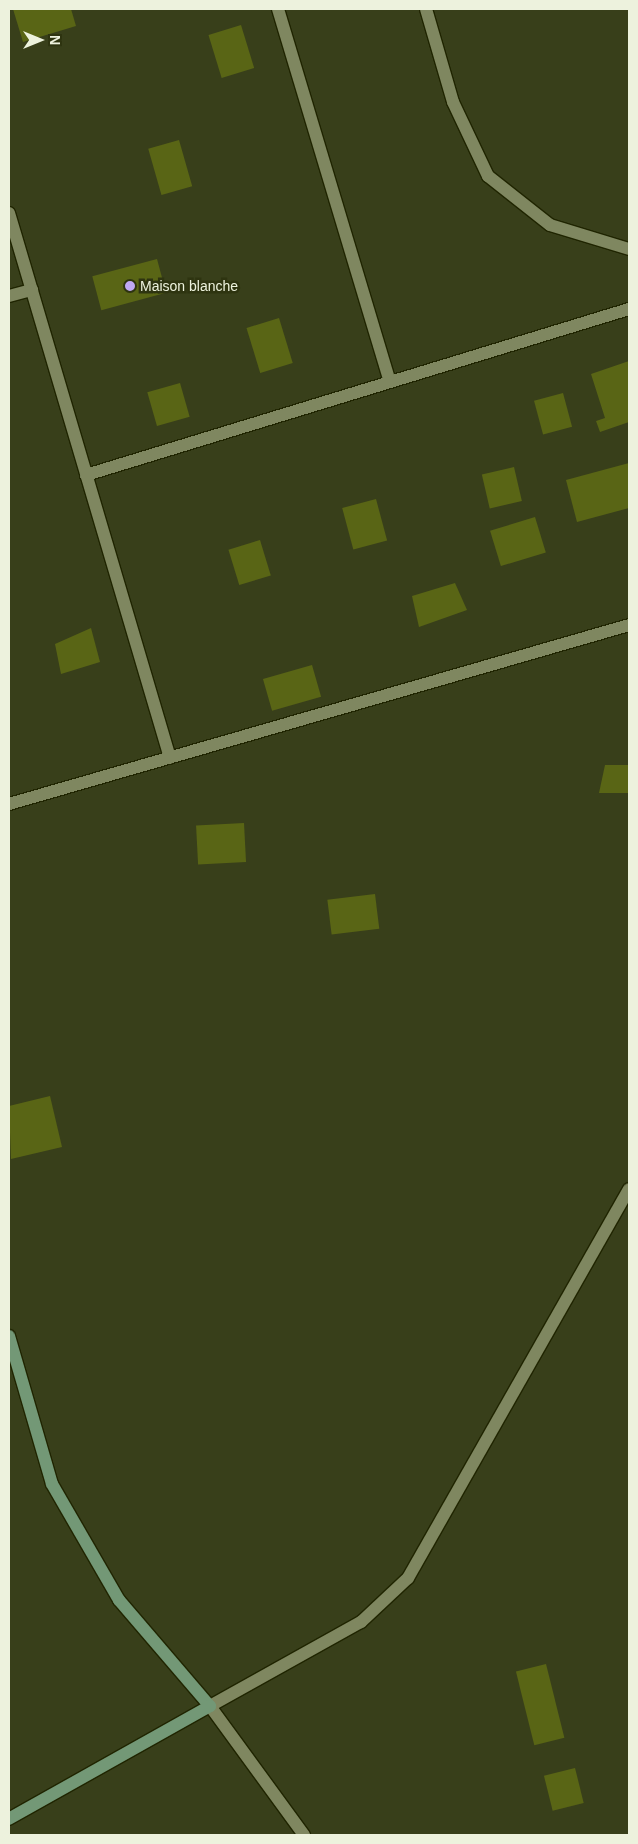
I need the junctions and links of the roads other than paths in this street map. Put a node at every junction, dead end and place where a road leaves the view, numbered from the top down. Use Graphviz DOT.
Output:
graph roads {
  1 [pos="278,9"];
  2 [pos="426,9"];
  3 [pos="9,213"];
  4 [pos="629,249"];
  5 [pos="32,290"];
  6 [pos="9,296"];
  7 [pos="629,308"];
  8 [pos="390,382"];
  9 [pos="86,475"];
  10 [pos="629,624"];
  11 [pos="170,758"];
  12 [pos="9,804"];
  13 [pos="629,1189"];
  14 [pos="9,1336"];
  15 [pos="210,1706"];
  16 [pos="9,1819"];
  17 [pos="304,1835"];
  1 -- 8 [label="street"];
  2 -- 4 [label="street"];
  3 -- 5 [label="street"];
  5 -- 6 [label="street"];
  5 -- 9 [label="street"];
  7 -- 8 [label="street"];
  8 -- 9 [label="street"];
  9 -- 11 [label="street"];
  10 -- 11 [label="street"];
  11 -- 12 [label="street"];
  13 -- 15 [label="street"];
  14 -- 15 [label="street"];
  15 -- 16 [label="street"];
  15 -- 17 [label="street"];
}
